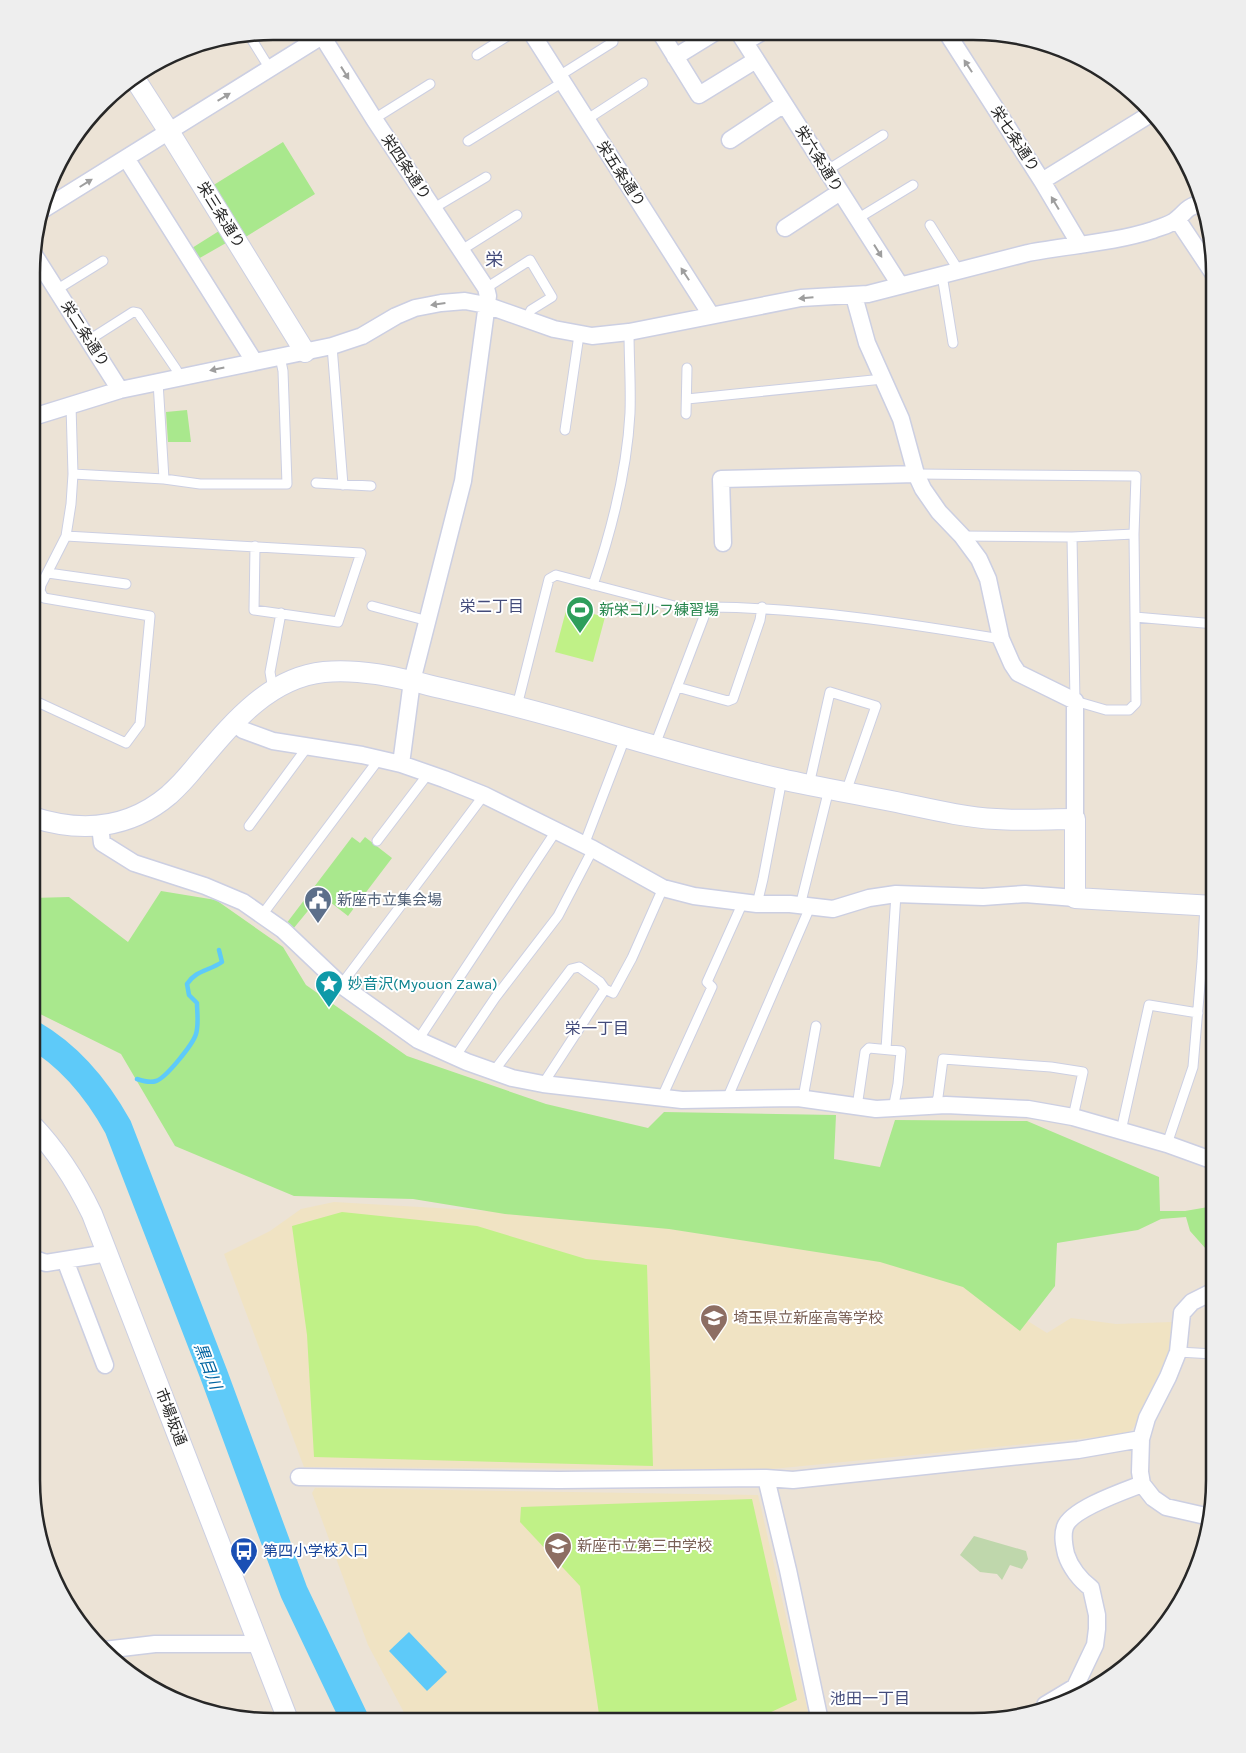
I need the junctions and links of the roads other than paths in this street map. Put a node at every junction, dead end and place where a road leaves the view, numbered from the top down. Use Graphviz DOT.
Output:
graph roads {
  1 [pos="313,40"];
  2 [pos="327,40"];
  3 [pos="501,40"];
  4 [pos="536,40"];
  5 [pos="665,40"];
  6 [pos="702,40"];
  7 [pos="744,40"];
  8 [pos="951,40"];
  9 [pos="253,41"];
  10 [pos="613,42"];
  11 [pos="477,55"];
  12 [pos="675,57"];
  13 [pos="756,60"];
  14 [pos="270,69"];
  15 [pos="561,79"];
  16 [pos="138,83"];
  17 [pos="430,84"];
  18 [pos="643,84"];
  19 [pos="784,104"];
  20 [pos="1146,117"];
  21 [pos="374,119"];
  22 [pos="586,120"];
  23 [pos="168,131"];
  24 [pos="884,135"];
  25 [pos="730,140"];
  26 [pos="468,141"];
  27 [pos="126,158"];
  28 [pos="826,171"];
  29 [pos="486,177"];
  30 [pos="1042,181"];
  31 [pos="913,185"];
  32 [pos="840,192"];
  33 [pos="50,205"];
  34 [pos="1196,205"];
  35 [pos="434,208"];
  36 [pos="517,215"];
  37 [pos="858,219"];
  38 [pos="1177,219"];
  39 [pos="930,225"];
  40 [pos="785,228"];
  41 [pos="1080,245"];
  42 [pos="460,251"];
  43 [pos="103,261"];
  44 [pos="1206,262"];
  45 [pos="959,271"];
  46 [pos="40,275"];
  47 [pos="942,275"];
  48 [pos="900,285"];
  49 [pos="56,290"];
  50 [pos="486,296"];
  51 [pos="854,296"];
  52 [pos="711,315"];
  53 [pos="526,320"];
  54 [pos="629,332"];
  55 [pos="578,335"];
  56 [pos="89,340"];
  57 [pos="953,343"];
  58 [pos="332,346"];
  59 [pos="305,352"];
  60 [pos="280,357"];
  61 [pos="254,361"];
  62 [pos="687,368"];
  63 [pos="180,377"];
  64 [pos="883,379"];
  65 [pos="158,382"];
  66 [pos="120,390"];
  67 [pos="687,399"];
  68 [pos="71,406"];
  69 [pos="686,414"];
  70 [pos="40,415"];
  71 [pos="565,430"];
  72 [pos="73,474"];
  73 [pos="916,474"];
  74 [pos="164,479"];
  75 [pos="316,484"];
  76 [pos="343,485"];
  77 [pos="371,486"];
  78 [pos="1134,534"];
  79 [pos="66,536"];
  80 [pos="962,536"];
  81 [pos="1072,537"];
  82 [pos="723,543"];
  83 [pos="255,546"];
  84 [pos="48,573"];
  85 [pos="40,580"];
  86 [pos="126,584"];
  87 [pos="593,585"];
  88 [pos="40,591"];
  89 [pos="372,606"];
  90 [pos="762,608"];
  91 [pos="281,613"];
  92 [pos="705,614"];
  93 [pos="1135,617"];
  94 [pos="428,621"];
  95 [pos="1206,623"];
  96 [pos="1001,639"];
  97 [pos="412,681"];
  98 [pos="677,687"];
  99 [pos="273,690"];
  100 [pos="1076,701"];
  101 [pos="40,703"];
  102 [pos="517,706"];
  103 [pos="234,723"];
  104 [pos="625,737"];
  105 [pos="655,745"];
  106 [pos="308,746"];
  107 [pos="379,759"];
  108 [pos="401,764"];
  109 [pos="428,774"];
  110 [pos="782,779"];
  111 [pos="809,785"];
  112 [pos="837,791"];
  113 [pos="484,795"];
  114 [pos="40,820"];
  115 [pos="1075,820"];
  116 [pos="100,826"];
  117 [pos="249,826"];
  118 [pos="556,831"];
  119 [pos="377,841"];
  120 [pos="588,847"];
  121 [pos="663,888"];
  122 [pos="896,894"];
  123 [pos="1075,898"];
  124 [pos="750,903"];
  125 [pos="805,906"];
  126 [pos="1206,906"];
  127 [pos="262,914"];
  128 [pos="1206,934"];
  129 [pos="341,985"];
  130 [pos="605,989"];
  131 [pos="1198,1013"];
  132 [pos="816,1026"];
  133 [pos="418,1040"];
  134 [pos="886,1050"];
  135 [pos="455,1057"];
  136 [pos="494,1071"];
  137 [pos="543,1084"];
  138 [pos="662,1098"];
  139 [pos="803,1098"];
  140 [pos="727,1099"];
  141 [pos="857,1106"];
  142 [pos="935,1106"];
  143 [pos="893,1109"];
  144 [pos="1073,1117"];
  145 [pos="1121,1131"];
  146 [pos="40,1135"];
  147 [pos="1167,1144"];
  148 [pos="1206,1158"];
  149 [pos="108,1254"];
  150 [pos="65,1260"];
  151 [pos="40,1261"];
  152 [pos="1206,1295"];
  153 [pos="1178,1352"];
  154 [pos="1206,1354"];
  155 [pos="105,1365"];
  156 [pos="1141,1439"];
  157 [pos="299,1477"];
  158 [pos="766,1478"];
  159 [pos="1142,1484"];
  160 [pos="1203,1515"];
  161 [pos="259,1644"];
  162 [pos="112,1649"];
  163 [pos="1084,1685"];
  164 [pos="1080,1687"];
  165 [pos="1059,1696"];
  166 [pos="285,1713"];
  167 [pos="818,1713"];
  1 -- 14 [label="street"];
  2 -- 21 [label="street, 栄四条通り, one-way"];
  3 -- 11 [label="lane"];
  4 -- 15 [label="street, 栄五条通り"];
  5 -- 12 [label="street"];
  6 -- 12 [label="street"];
  7 -- 13 [label="street, 栄六条通り"];
  30 -- 8 [label="street, 栄七条通り, one-way"];
  9 -- 14 [label="lane"];
  10 -- 15 [label="lane"];
  12 -- 13 [label="street"];
  13 -- 19 [label="street, 栄六条通り"];
  23 -- 14 [label="street, one-way"];
  15 -- 22 [label="street, 栄五条通り"];
  15 -- 26 [label="lane"];
  16 -- 23 [label="street, 栄三条通り"];
  17 -- 21 [label="lane"];
  18 -- 22 [label="lane"];
  19 -- 25 [label="street"];
  19 -- 28 [label="street, 栄六条通り"];
  20 -- 30 [label="street"];
  21 -- 35 [label="street, 栄四条通り"];
  52 -- 22 [label="street, 栄五条通り, one-way"];
  23 -- 27 [label="street"];
  23 -- 59 [label="street, 栄三条通り"];
  24 -- 28 [label="lane"];
  33 -- 27 [label="street, one-way"];
  27 -- 61 [label="street"];
  28 -- 32 [label="street, 栄六条通り"];
  29 -- 35 [label="lane"];
  41 -- 30 [label="street, 栄七条通り, one-way"];
  31 -- 37 [label="lane"];
  32 -- 37 [label="street, 栄六条通り"];
  32 -- 40 [label="street"];
  34 -- 38 [label="street"];
  35 -- 42 [label="street, 栄四条通り"];
  36 -- 42 [label="lane"];
  37 -- 48 [label="street, 栄六条通り, one-way"];
  38 -- 41 [label="street"];
  38 -- 44 [label="street"];
  39 -- 45 [label="lane"];
  41 -- 45 [label="street"];
  42 -- 50 [label="street, 栄四条通り"];
  43 -- 49 [label="lane"];
  45 -- 47 [label="street"];
  46 -- 49 [label="street, 栄二条通り"];
  47 -- 48 [label="street"];
  47 -- 57 [label="lane"];
  48 -- 51 [label="street"];
  49 -- 56 [label="street, 栄二条通り"];
  50 -- 53 [label="street"];
  50 -- 53 [label="lane"];
  50 -- 58 [label="street, one-way"];
  50 -- 94 [label="street"];
  51 -- 52 [label="street, one-way"];
  51 -- 64 [label="street"];
  52 -- 54 [label="street"];
  53 -- 55 [label="street"];
  54 -- 55 [label="street"];
  54 -- 87 [label="lane"];
  55 -- 71 [label="lane"];
  56 -- 63 [label="lane"];
  56 -- 66 [label="street, 栄二条通り"];
  58 -- 59 [label="street"];
  58 -- 76 [label="lane"];
  59 -- 60 [label="street"];
  60 -- 61 [label="street"];
  60 -- 74 [label="lane"];
  61 -- 63 [label="street, one-way"];
  62 -- 67 [label="lane"];
  63 -- 65 [label="street"];
  64 -- 67 [label="lane"];
  64 -- 73 [label="street"];
  65 -- 66 [label="street"];
  65 -- 74 [label="lane"];
  66 -- 68 [label="street"];
  67 -- 69 [label="lane"];
  68 -- 70 [label="street"];
  68 -- 72 [label="lane"];
  72 -- 74 [label="lane"];
  72 -- 79 [label="lane"];
  73 -- 78 [label="lane"];
  73 -- 80 [label="street"];
  73 -- 82 [label="street"];
  75 -- 76 [label="lane"];
  76 -- 77 [label="lane"];
  78 -- 81 [label="lane"];
  78 -- 93 [label="lane"];
  79 -- 83 [label="lane"];
  79 -- 84 [label="lane"];
  80 -- 81 [label="lane"];
  80 -- 96 [label="street"];
  81 -- 100 [label="lane"];
  83 -- 91 [label="lane"];
  83 -- 91 [label="lane"];
  84 -- 85 [label="lane"];
  84 -- 86 [label="lane"];
  87 -- 92 [label="lane"];
  87 -- 102 [label="lane"];
  88 -- 101 [label="lane"];
  89 -- 94 [label="lane"];
  90 -- 92 [label="lane"];
  90 -- 96 [label="lane"];
  90 -- 98 [label="lane"];
  91 -- 99 [label="lane"];
  92 -- 98 [label="lane"];
  93 -- 95 [label="lane"];
  93 -- 100 [label="lane"];
  94 -- 97 [label="street"];
  96 -- 100 [label="street"];
  97 -- 99 [label="street"];
  97 -- 102 [label="street"];
  97 -- 108 [label="street"];
  98 -- 105 [label="lane"];
  99 -- 103 [label="street"];
  100 -- 115 [label="street"];
  102 -- 104 [label="street"];
  103 -- 106 [label="street"];
  103 -- 116 [label="street"];
  104 -- 105 [label="street"];
  104 -- 120 [label="lane"];
  105 -- 110 [label="street"];
  106 -- 107 [label="street"];
  106 -- 117 [label="lane"];
  107 -- 108 [label="street"];
  107 -- 127 [label="lane"];
  108 -- 109 [label="street"];
  109 -- 113 [label="street"];
  109 -- 119 [label="lane"];
  110 -- 111 [label="street"];
  110 -- 124 [label="lane"];
  111 -- 112 [label="street"];
  111 -- 112 [label="lane"];
  112 -- 115 [label="street"];
  112 -- 125 [label="lane"];
  113 -- 118 [label="street"];
  113 -- 129 [label="lane"];
  114 -- 116 [label="street"];
  115 -- 123 [label="street"];
  116 -- 127 [label="street"];
  118 -- 120 [label="street"];
  118 -- 133 [label="lane"];
  120 -- 121 [label="street"];
  120 -- 135 [label="lane"];
  121 -- 124 [label="street"];
  121 -- 130 [label="lane"];
  122 -- 123 [label="street"];
  122 -- 125 [label="street"];
  122 -- 134 [label="lane"];
  123 -- 126 [label="street"];
  124 -- 125 [label="street"];
  124 -- 138 [label="lane"];
  125 -- 140 [label="lane"];
  127 -- 129 [label="street"];
  128 -- 131 [label="lane"];
  129 -- 133 [label="street"];
  130 -- 136 [label="lane"];
  130 -- 137 [label="lane"];
  131 -- 145 [label="lane"];
  131 -- 147 [label="lane"];
  132 -- 139 [label="lane"];
  133 -- 135 [label="street"];
  134 -- 141 [label="lane"];
  134 -- 143 [label="lane"];
  135 -- 136 [label="street"];
  136 -- 137 [label="street"];
  137 -- 138 [label="street"];
  138 -- 140 [label="street"];
  139 -- 140 [label="street"];
  139 -- 141 [label="street"];
  141 -- 143 [label="street"];
  142 -- 143 [label="street"];
  142 -- 144 [label="street"];
  142 -- 144 [label="lane"];
  144 -- 145 [label="street"];
  145 -- 147 [label="street"];
  146 -- 149 [label="street, 市場坂通"];
  147 -- 148 [label="street"];
  149 -- 150 [label="street"];
  149 -- 161 [label="street, 市場坂通"];
  150 -- 151 [label="street"];
  150 -- 155 [label="street"];
  152 -- 153 [label="street"];
  153 -- 154 [label="lane"];
  153 -- 156 [label="street"];
  156 -- 158 [label="street"];
  156 -- 159 [label="street"];
  157 -- 158 [label="street"];
  158 -- 167 [label="street"];
  159 -- 160 [label="street"];
  159 -- 163 [label="street"];
  161 -- 162 [label="street"];
  161 -- 166 [label="street, 市場坂通"];
  164 -- 165 [label="street"];
}
